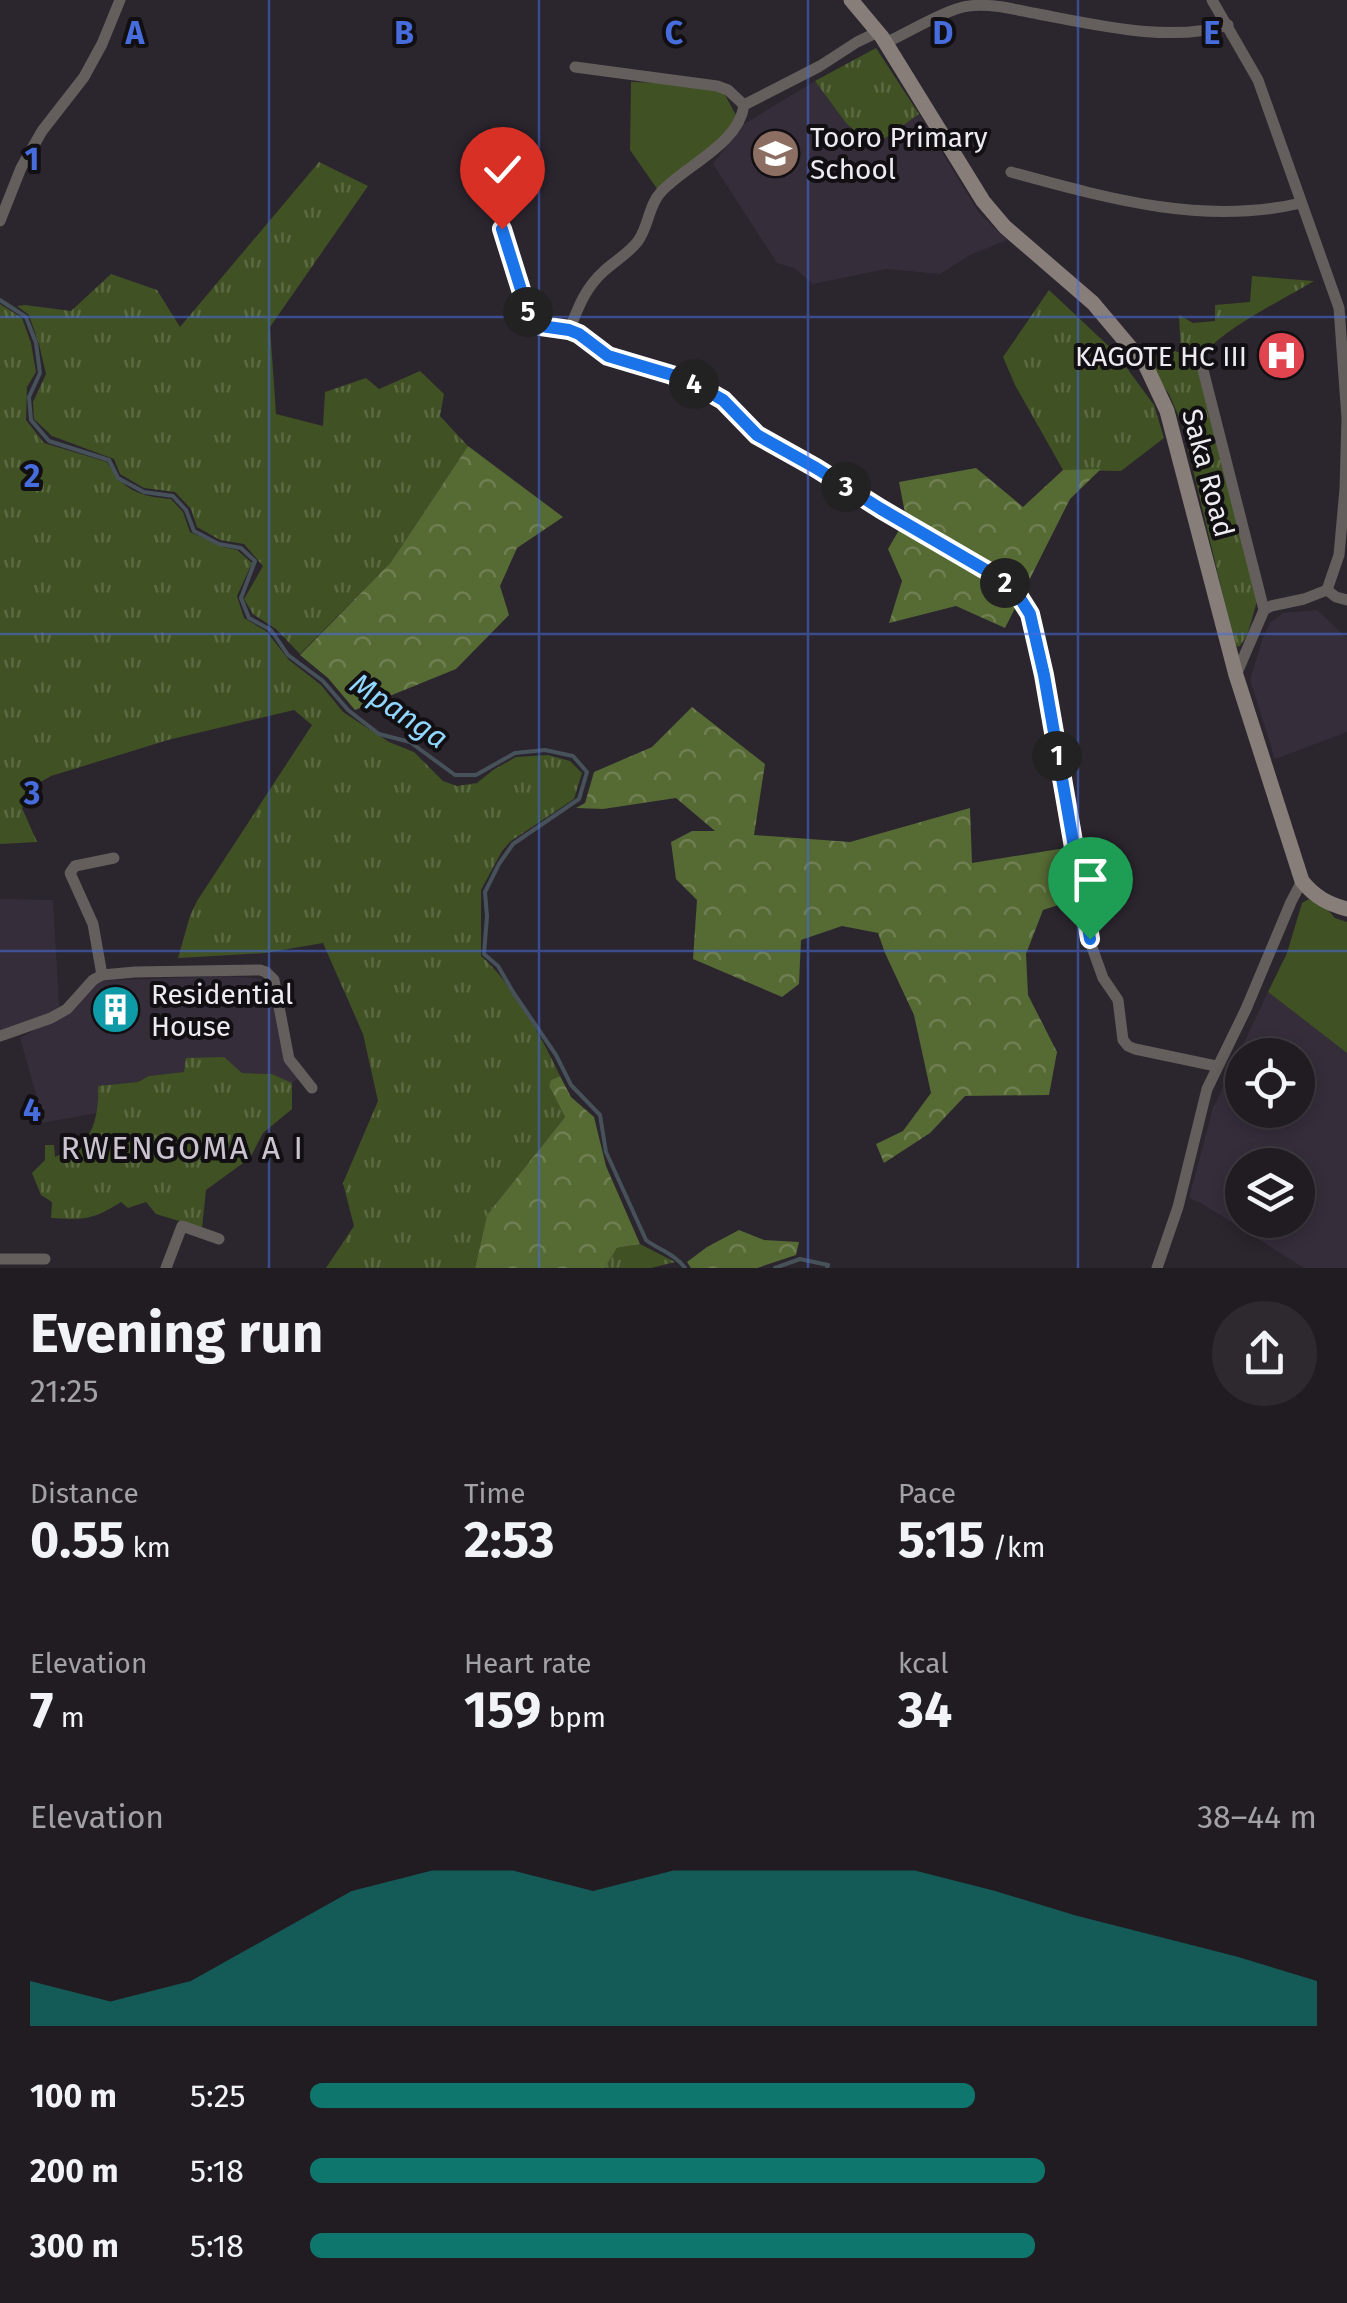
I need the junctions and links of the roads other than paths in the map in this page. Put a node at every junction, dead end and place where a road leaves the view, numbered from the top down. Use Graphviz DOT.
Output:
graph roads {
  1 [pos="120,0"];
  2 [pos="851,0"];
  3 [pos="1212,0"];
  4 [pos="1228,25"];
  5 [pos="882,38"];
  6 [pos="575,67"];
  7 [pos="744,106"];
  8 [pos="1012,172"];
  9 [pos="1300,203"];
  10 [pos="0,221"];
  11 [pos="502,229"];
  12 [pos="1343,303"];
  13 [pos="569,330"];
  14 [pos="1200,358"];
  15 [pos="1346,488"];
  16 [pos="1327,590"];
  17 [pos="1347,600"];
  18 [pos="1264,610"];
  19 [pos="1236,675"];
  20 [pos="114,858"];
  21 [pos="1302,881"];
  22 [pos="1347,909"];
  23 [pos="102,975"];
  24 [pos="0,1036"];
  25 [pos="1216,1066"];
  26 [pos="312,1088"];
  27 [pos="220,1239"];
  28 [pos="0,1259"];
  29 [pos="45,1259"];
  30 [pos="166,1268"];
  31 [pos="1157,1268"];
  1 -- 10 [label="street"];
  2 -- 5 [label="main road, Saka Road"];
  3 -- 4 [label="street"];
  4 -- 5 [label="street"];
  4 -- 9 [label="street"];
  5 -- 7 [label="street"];
  5 -- 19 [label="main road, Saka Road"];
  6 -- 7 [label="street"];
  7 -- 13 [label="street"];
  8 -- 9 [label="street"];
  9 -- 12 [label="street"];
  11 -- 13 [label="street"];
  12 -- 15 [label="street"];
  13 -- 25 [label="street"];
  14 -- 18 [label="street"];
  15 -- 16 [label="street"];
  16 -- 17 [label="street"];
  16 -- 18 [label="street"];
  18 -- 19 [label="street"];
  19 -- 21 [label="main road, Saka Road"];
  20 -- 23 [label="street"];
  21 -- 22 [label="main road"];
  21 -- 25 [label="street"];
  23 -- 24 [label="street"];
  23 -- 26 [label="street"];
  25 -- 31 [label="street"];
  27 -- 30 [label="street"];
  28 -- 29 [label="street"];
}
